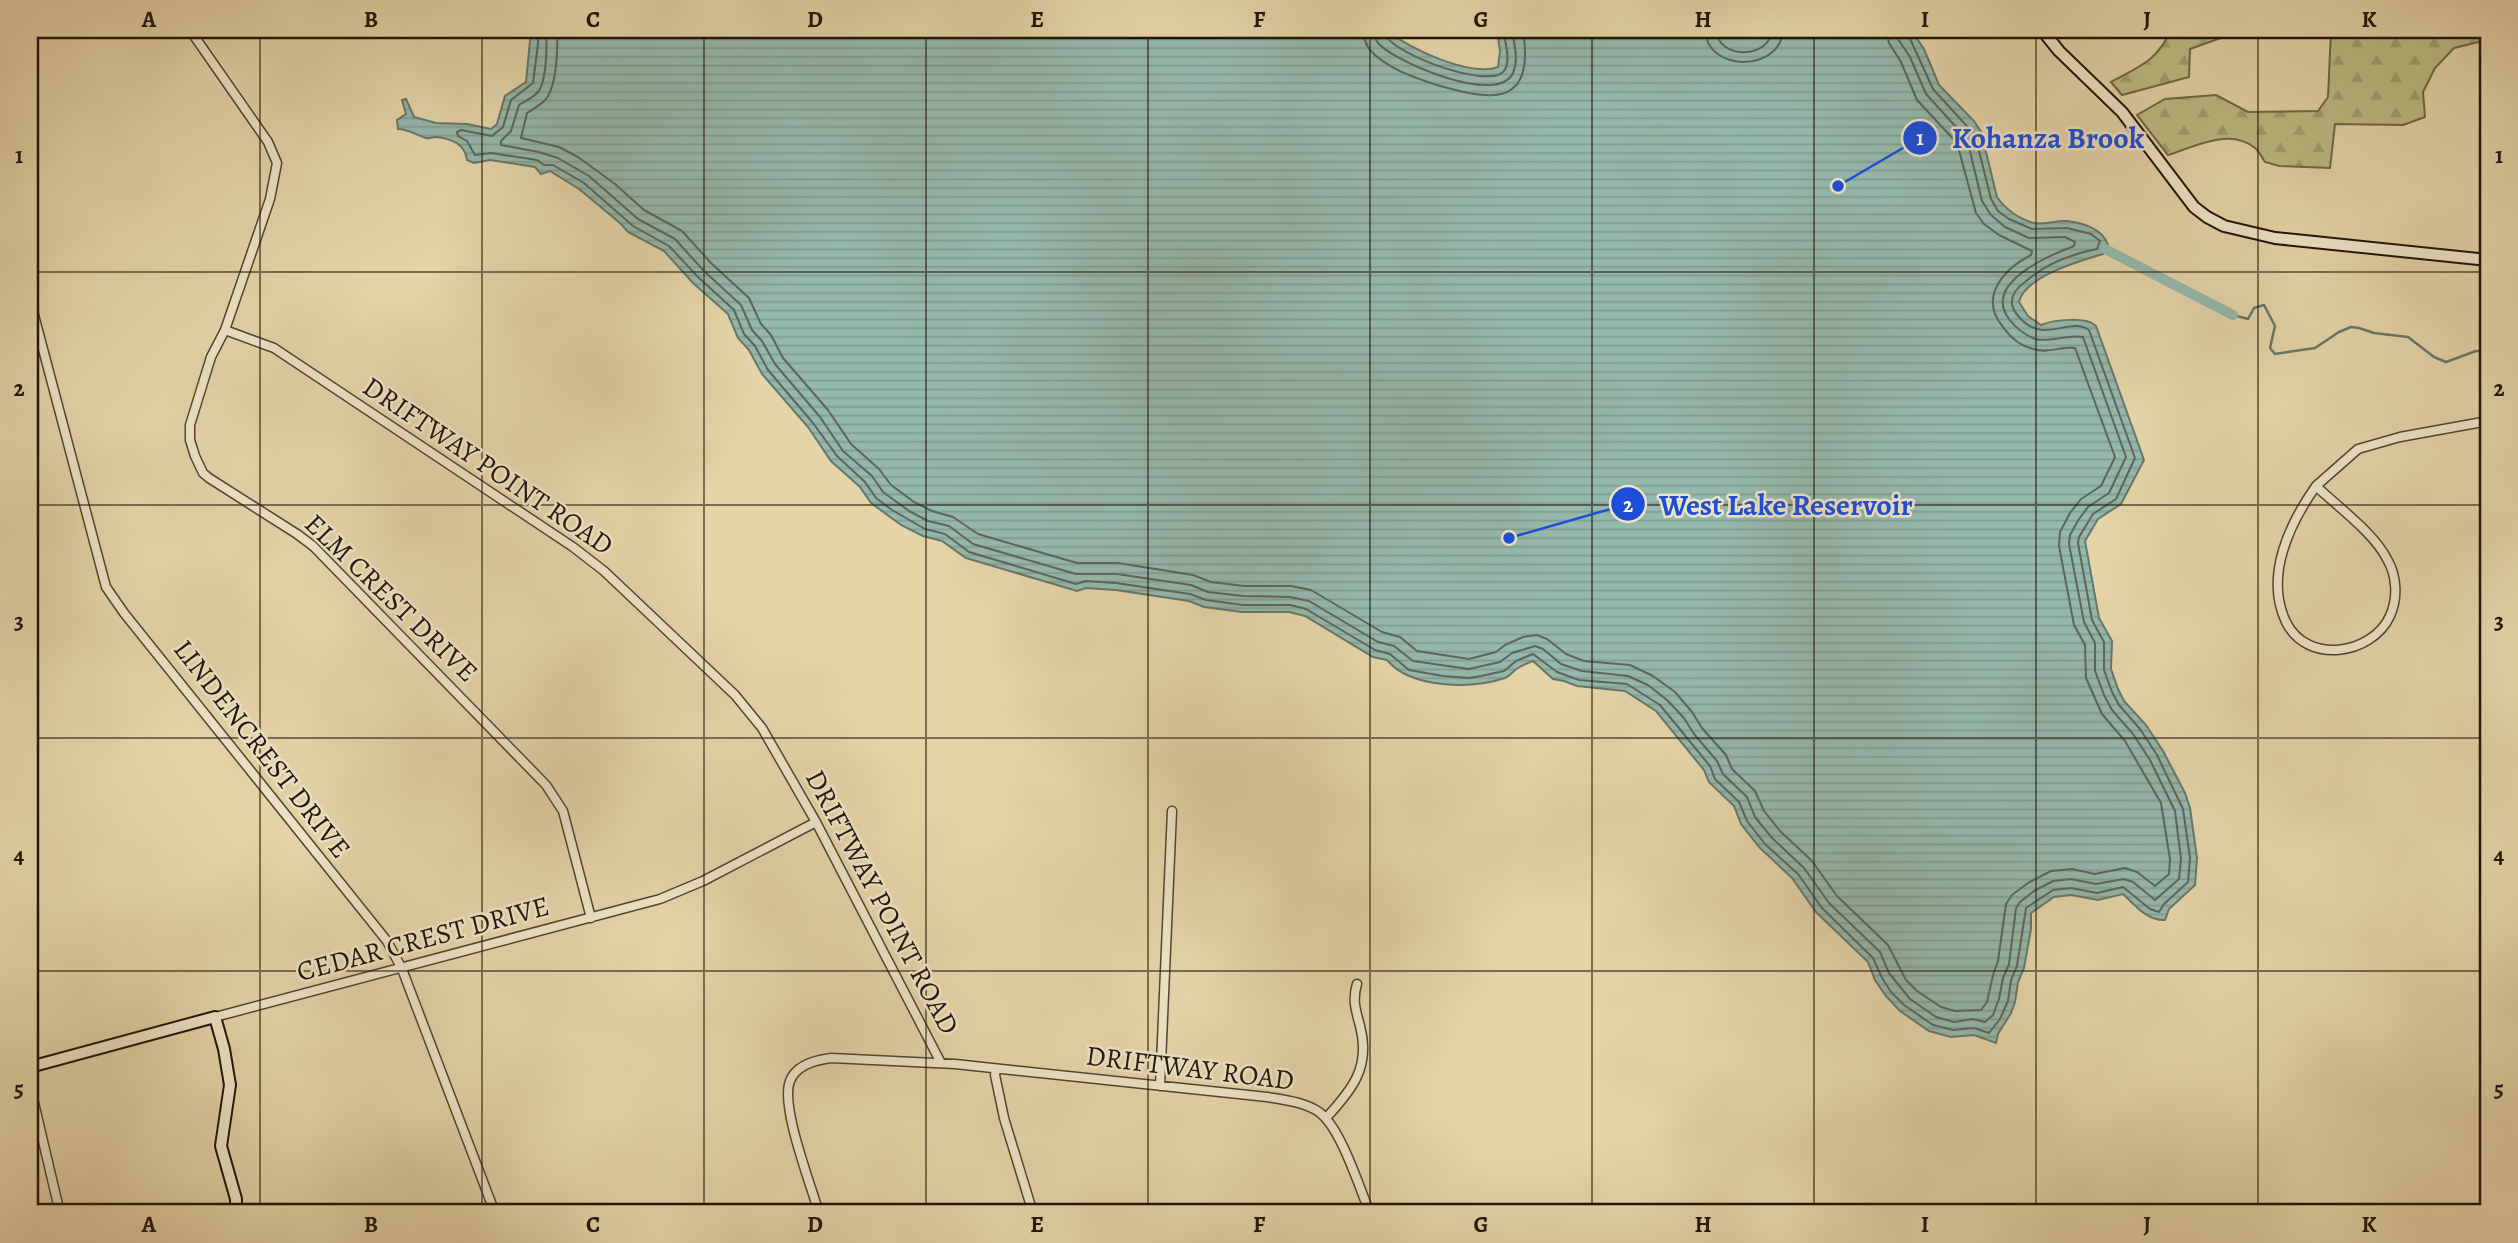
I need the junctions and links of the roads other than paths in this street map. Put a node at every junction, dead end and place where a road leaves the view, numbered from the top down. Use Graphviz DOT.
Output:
graph roads {
  1 [pos="190,30"];
  2 [pos="2042,30"];
  3 [pos="2488,260"];
  4 [pos="30,300"];
  5 [pos="225,330"];
  6 [pos="2488,421"];
  7 [pos="2316,486"];
  8 [pos="1171,811"];
  9 [pos="816,822"];
  10 [pos="591,918"];
  11 [pos="402,969"];
  12 [pos="1357,984"];
  13 [pos="215,1017"];
  14 [pos="940,1063"];
  15 [pos="30,1067"];
  16 [pos="996,1069"];
  17 [pos="30,1086"];
  18 [pos="1160,1086"];
  19 [pos="1326,1118"];
  20 [pos="2488,1204"];
  21 [pos="60,1213"];
  22 [pos="236,1213"];
  23 [pos="495,1213"];
  24 [pos="819,1213"];
  25 [pos="1033,1213"];
  26 [pos="1370,1213"];
  27 [pos="2470,1213"];
  1 -- 5 [label="street, ELM CREST DRIVE"];
  2 -- 3 [label="main road"];
  4 -- 11 [label="street, LINDENCREST DRIVE"];
  5 -- 9 [label="street, DRIFTWAY POINT ROAD"];
  5 -- 10 [label="street, ELM CREST DRIVE"];
  6 -- 7 [label="street"];
  7 -- 7 [label="street"];
  8 -- 18 [label="street"];
  9 -- 10 [label="street, CEDAR CREST DRIVE"];
  9 -- 14 [label="street, DRIFTWAY POINT ROAD"];
  10 -- 11 [label="street, CEDAR CREST DRIVE"];
  11 -- 13 [label="street, CEDAR CREST DRIVE"];
  11 -- 23 [label="street, LINDENCREST DRIVE"];
  12 -- 19 [label="street"];
  13 -- 15 [label="main road, CEDAR CREST DRIVE"];
  13 -- 22 [label="main road"];
  14 -- 16 [label="street, DRIFTWAY ROAD"];
  14 -- 24 [label="street, DRIFTWAY ROAD"];
  16 -- 18 [label="street, DRIFTWAY ROAD"];
  16 -- 25 [label="street"];
  17 -- 21 [label="street"];
  18 -- 19 [label="street, DRIFTWAY ROAD"];
  19 -- 26 [label="street, DRIFTWAY ROAD"];
  20 -- 27 [label="street"];
}
